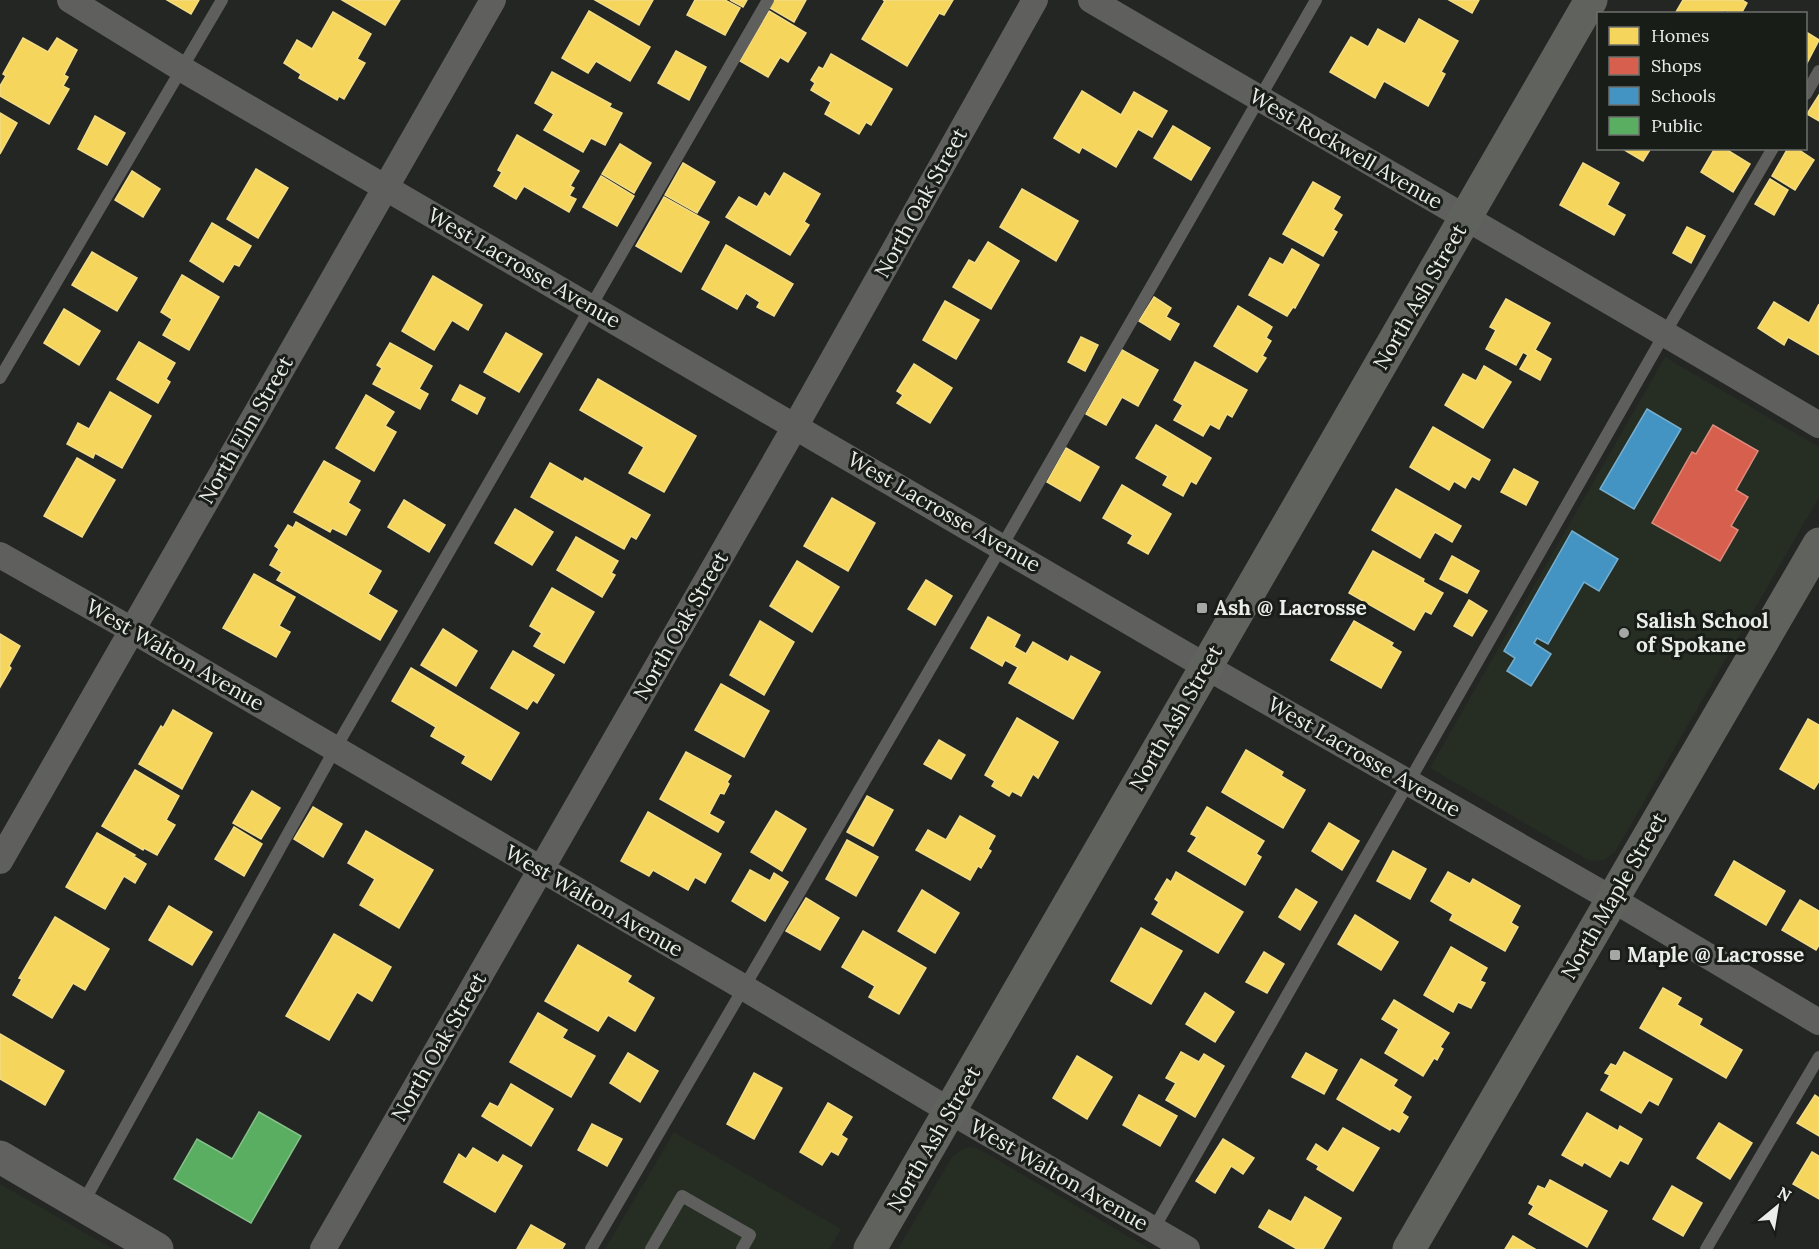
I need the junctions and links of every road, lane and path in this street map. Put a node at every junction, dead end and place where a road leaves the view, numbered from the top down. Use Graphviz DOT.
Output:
graph roads {
  1 [pos="70,0"];
  2 [pos="222,0"];
  3 [pos="493,0"];
  4 [pos="768,0"];
  5 [pos="1035,0"];
  6 [pos="1090,0"];
  7 [pos="1316,0"];
  8 [pos="1591,0"];
  9 [pos="182,69"];
  10 [pos="1819,71"];
  11 [pos="1807,92"];
  12 [pos="1260,99"];
  13 [pos="1772,150"];
  14 [pos="386,188"];
  15 [pos="1466,219"];
  16 [pos="590,306"];
  17 [pos="1665,333"];
  18 [pos="0,378"];
  19 [pos="796,425"];
  20 [pos="1819,425"];
  21 [pos="1819,544"];
  22 [pos="1002,546"];
  23 [pos="0,555"];
  24 [pos="132,630"];
  25 [pos="1205,666"];
  26 [pos="335,749"];
  27 [pos="1408,783"];
  28 [pos="0,861"];
  29 [pos="540,870"];
  30 [pos="1612,899"];
  31 [pos="743,987"];
  32 [pos="1819,1022"];
  33 [pos="1819,1057"];
  34 [pos="950,1111"];
  35 [pos="0,1157"];
  36 [pos="82,1205"];
  37 [pos="1153,1230"];
  38 [pos="157,1249"];
  39 [pos="322,1249"];
  40 [pos="591,1249"];
  41 [pos="651,1249"];
  42 [pos="742,1249"];
  43 [pos="870,1249"];
  44 [pos="1187,1249"];
  45 [pos="1409,1249"];
  46 [pos="1706,1249"];
  1 -- 9 [label="street, West Lacrosse Avenue"];
  2 -- 9 [label="lane"];
  3 -- 14 [label="street, North Elm Street"];
  4 -- 16 [label="lane"];
  5 -- 19 [label="street, North Oak Street"];
  6 -- 12 [label="street, West Rockwell Avenue"];
  7 -- 12 [label="lane"];
  8 -- 15 [label="main road, North Ash Street"];
  9 -- 14 [label="street, West Lacrosse Avenue"];
  9 -- 18 [label="lane"];
  10 -- 11 [label="lane"];
  12 -- 15 [label="street, West Rockwell Avenue"];
  12 -- 22 [label="lane"];
  13 -- 17 [label="lane"];
  14 -- 16 [label="street, West Lacrosse Avenue"];
  14 -- 24 [label="street, North Elm Street"];
  15 -- 17 [label="street, West Rockwell Avenue"];
  15 -- 25 [label="main road, North Ash Street"];
  16 -- 19 [label="street, West Lacrosse Avenue"];
  16 -- 26 [label="lane"];
  17 -- 20 [label="street, West Rockwell Avenue"];
  17 -- 27 [label="lane"];
  19 -- 22 [label="street, West Lacrosse Avenue"];
  19 -- 29 [label="street, North Oak Street"];
  21 -- 30 [label="main road, North Maple Street"];
  22 -- 25 [label="street, West Lacrosse Avenue"];
  22 -- 31 [label="lane"];
  23 -- 24 [label="street, West Walton Avenue"];
  24 -- 26 [label="street, West Walton Avenue"];
  24 -- 28 [label="street, North Elm Street"];
  25 -- 27 [label="street, West Lacrosse Avenue"];
  25 -- 34 [label="main road, North Ash Street"];
  26 -- 29 [label="street, West Walton Avenue"];
  26 -- 36 [label="lane"];
  27 -- 30 [label="street, West Lacrosse Avenue"];
  27 -- 37 [label="lane"];
  29 -- 31 [label="street, West Walton Avenue"];
  29 -- 39 [label="street, North Oak Street"];
  30 -- 32 [label="street, West Lacrosse Avenue"];
  30 -- 45 [label="main road, North Maple Street"];
  31 -- 34 [label="street, West Walton Avenue"];
  31 -- 40 [label="lane"];
  33 -- 46 [label="lane"];
  34 -- 37 [label="street, West Walton Avenue"];
  34 -- 43 [label="main road, North Ash Street"];
  35 -- 36 [label="street"];
  36 -- 38 [label="street"];
  37 -- 44 [label="street, West Walton Avenue"];
  41 -- 42 [label="lane"];
}
